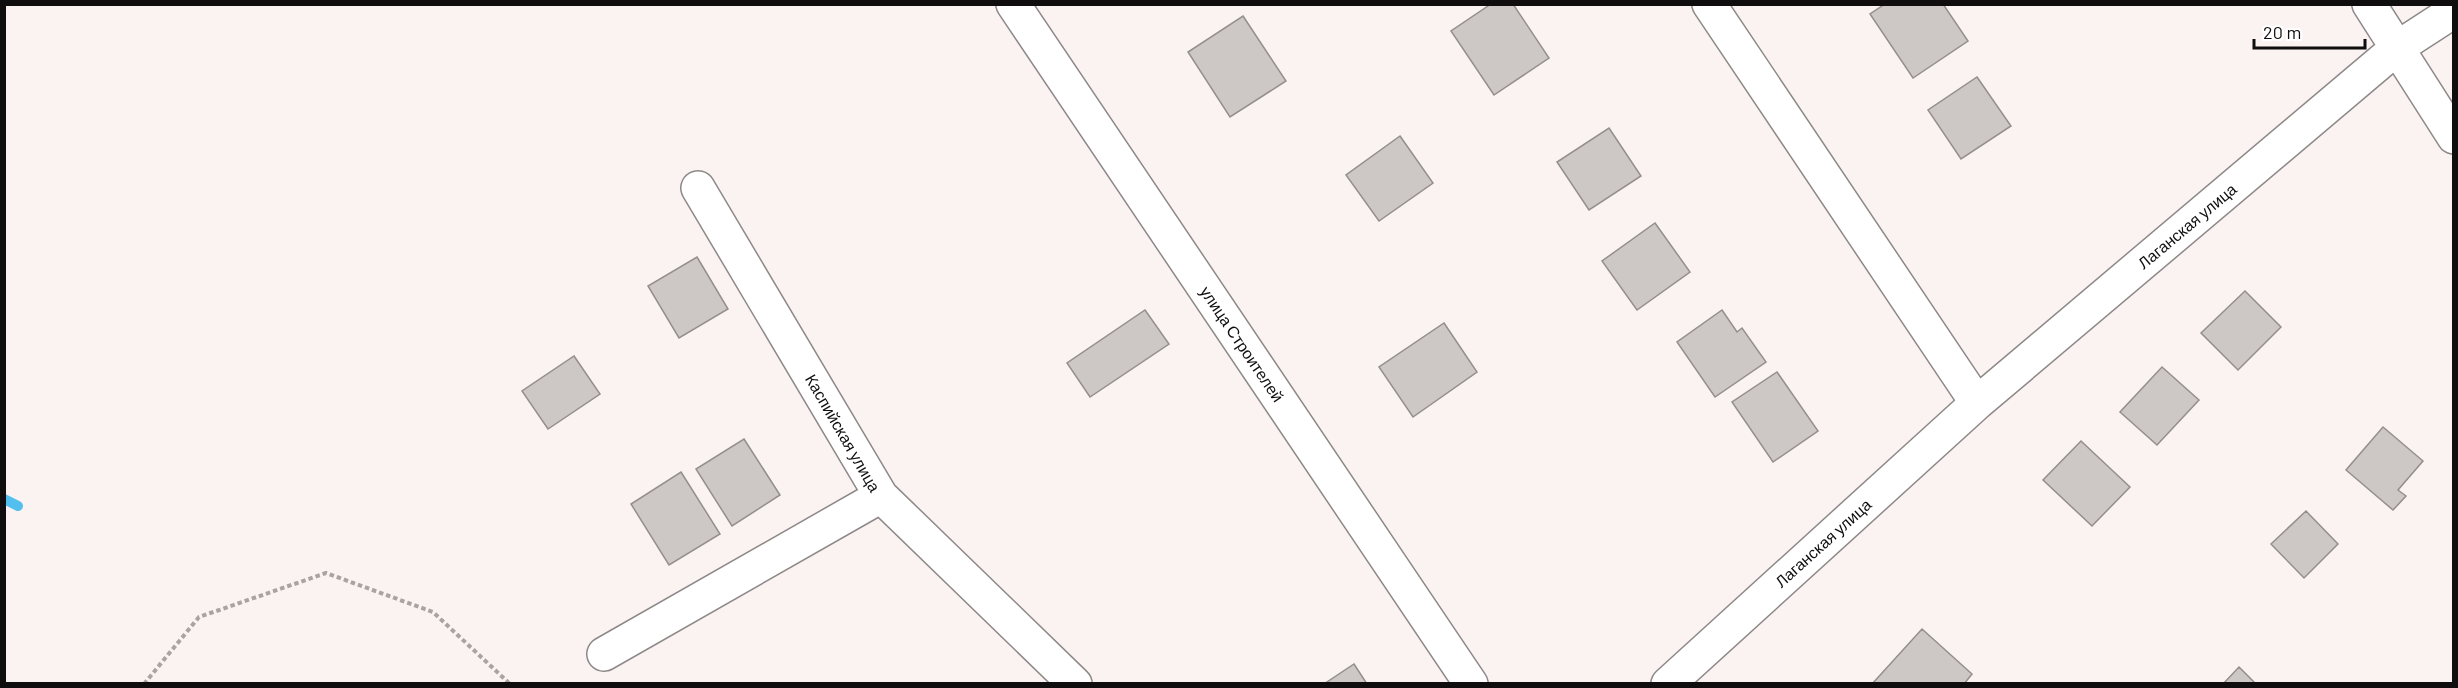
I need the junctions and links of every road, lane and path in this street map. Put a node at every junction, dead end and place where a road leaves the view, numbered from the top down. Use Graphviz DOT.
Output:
graph roads {
  1 [pos="1012,4"];
  2 [pos="1709,4"];
  3 [pos="2369,4"];
  4 [pos="2454,11"];
  5 [pos="2397,48"];
  6 [pos="2454,137"];
  7 [pos="698,188"];
  8 [pos="1977,403"];
  9 [pos="881,496"];
  10 [pos="604,654"];
  11 [pos="144,684"];
  12 [pos="510,684"];
  13 [pos="1075,684"];
  14 [pos="1471,684"];
  15 [pos="1668,684"];
  1 -- 14 [label="street, улица Строителей"];
  2 -- 8 [label="street"];
  3 -- 5 [label="street"];
  4 -- 5 [label="street, Лаганская улица"];
  5 -- 6 [label="street"];
  5 -- 8 [label="street, Лаганская улица"];
  7 -- 9 [label="street, Каспийская улица"];
  8 -- 15 [label="street, Лаганская улица"];
  9 -- 10 [label="street, Каспийская улица"];
  9 -- 13 [label="street"];
  11 -- 12 [label="path"];
}
